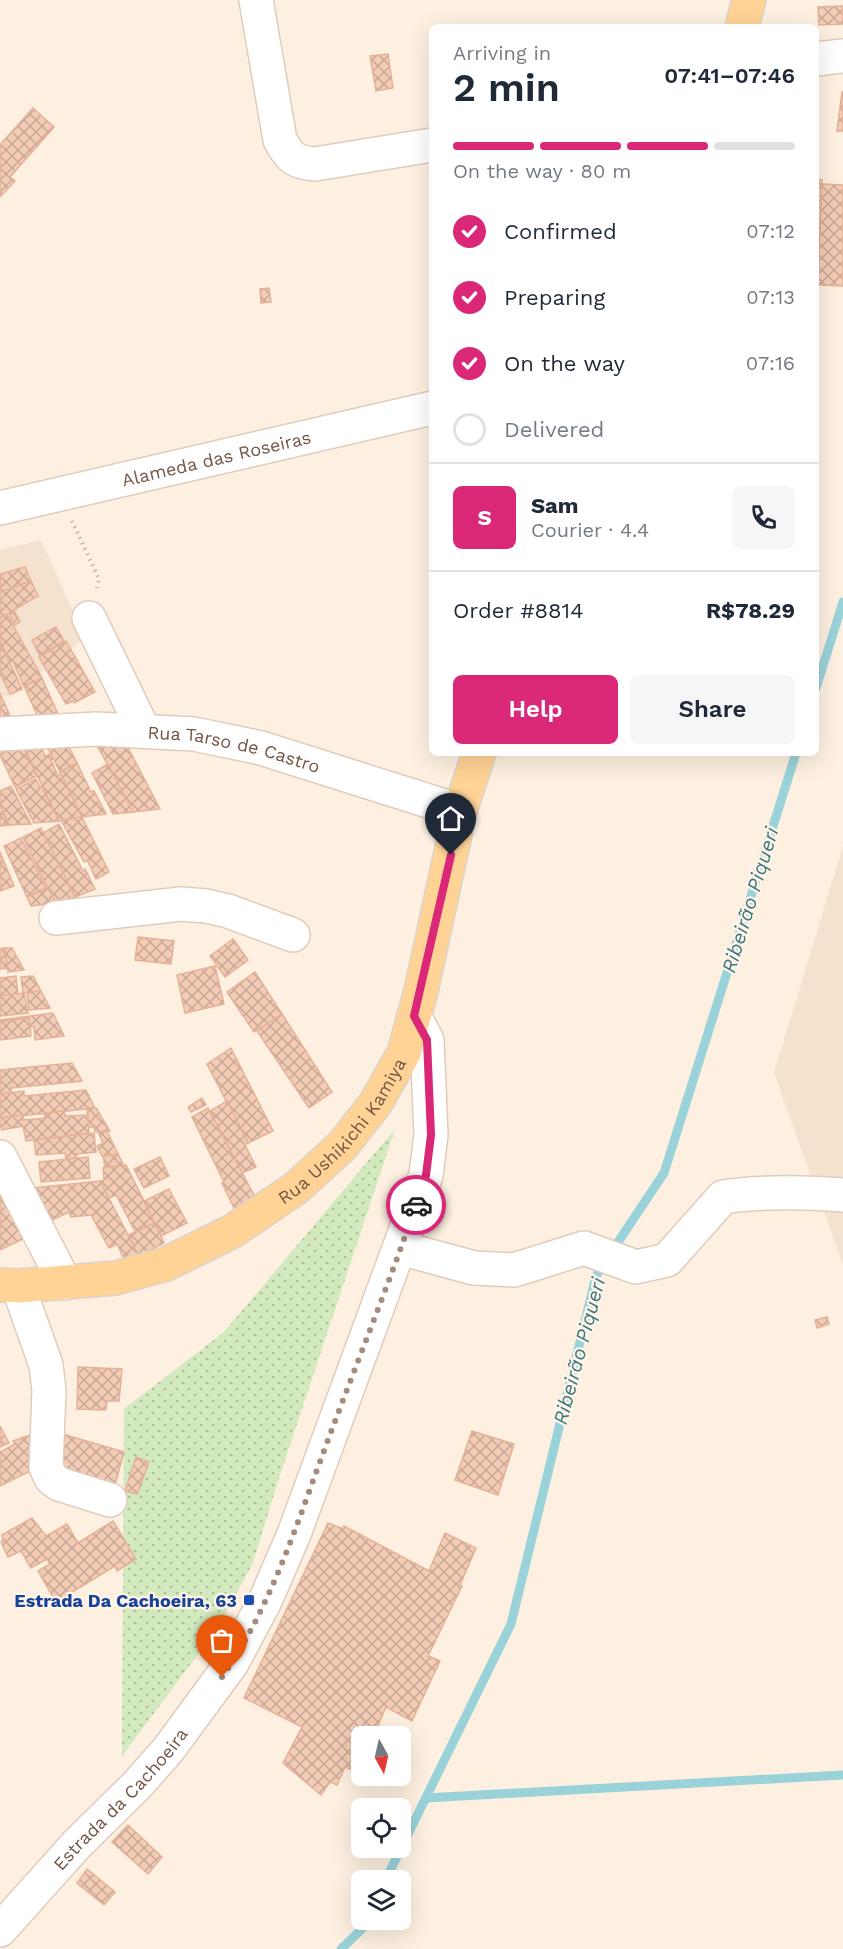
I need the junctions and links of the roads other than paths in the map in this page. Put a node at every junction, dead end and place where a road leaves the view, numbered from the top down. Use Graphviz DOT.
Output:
graph roads {
  1 [pos="256,0"];
  2 [pos="748,0"];
  3 [pos="743,24"];
  4 [pos="843,56"];
  5 [pos="819,58"];
  6 [pos="429,145"];
  7 [pos="429,409"];
  8 [pos="0,508"];
  9 [pos="89,618"];
  10 [pos="144,731"];
  11 [pos="0,734"];
  12 [pos="478,756"];
  13 [pos="460,811"];
  14 [pos="56,918"];
  15 [pos="293,935"];
  16 [pos="414,1016"];
  17 [pos="0,1157"];
  18 [pos="843,1195"];
  19 [pos="400,1248"];
  20 [pos="65,1283"];
  21 [pos="9,1286"];
  22 [pos="110,1500"];
  23 [pos="0,1930"];
  1 -- 6 [label="street"];
  2 -- 3 [label="main road"];
  4 -- 5 [label="street"];
  7 -- 8 [label="street, Alameda das Roseiras"];
  9 -- 10 [label="street"];
  10 -- 11 [label="street, Rua Tarso de Castro"];
  10 -- 13 [label="street, Rua Tarso de Castro"];
  12 -- 13 [label="main road, Rua Ushikichi Kamiya"];
  13 -- 16 [label="main road, Rua Ushikichi Kamiya"];
  14 -- 15 [label="street"];
  16 -- 19 [label="street, Estrada da Cachoeira"];
  16 -- 20 [label="main road, Rua Ushikichi Kamiya"];
  17 -- 20 [label="street"];
  18 -- 19 [label="street"];
  19 -- 23 [label="street, Estrada da Cachoeira"];
  20 -- 21 [label="main road, Rua Ushikichi Kamiya"];
  21 -- 22 [label="street, Rua Ushikichi Kamiya"];
}
